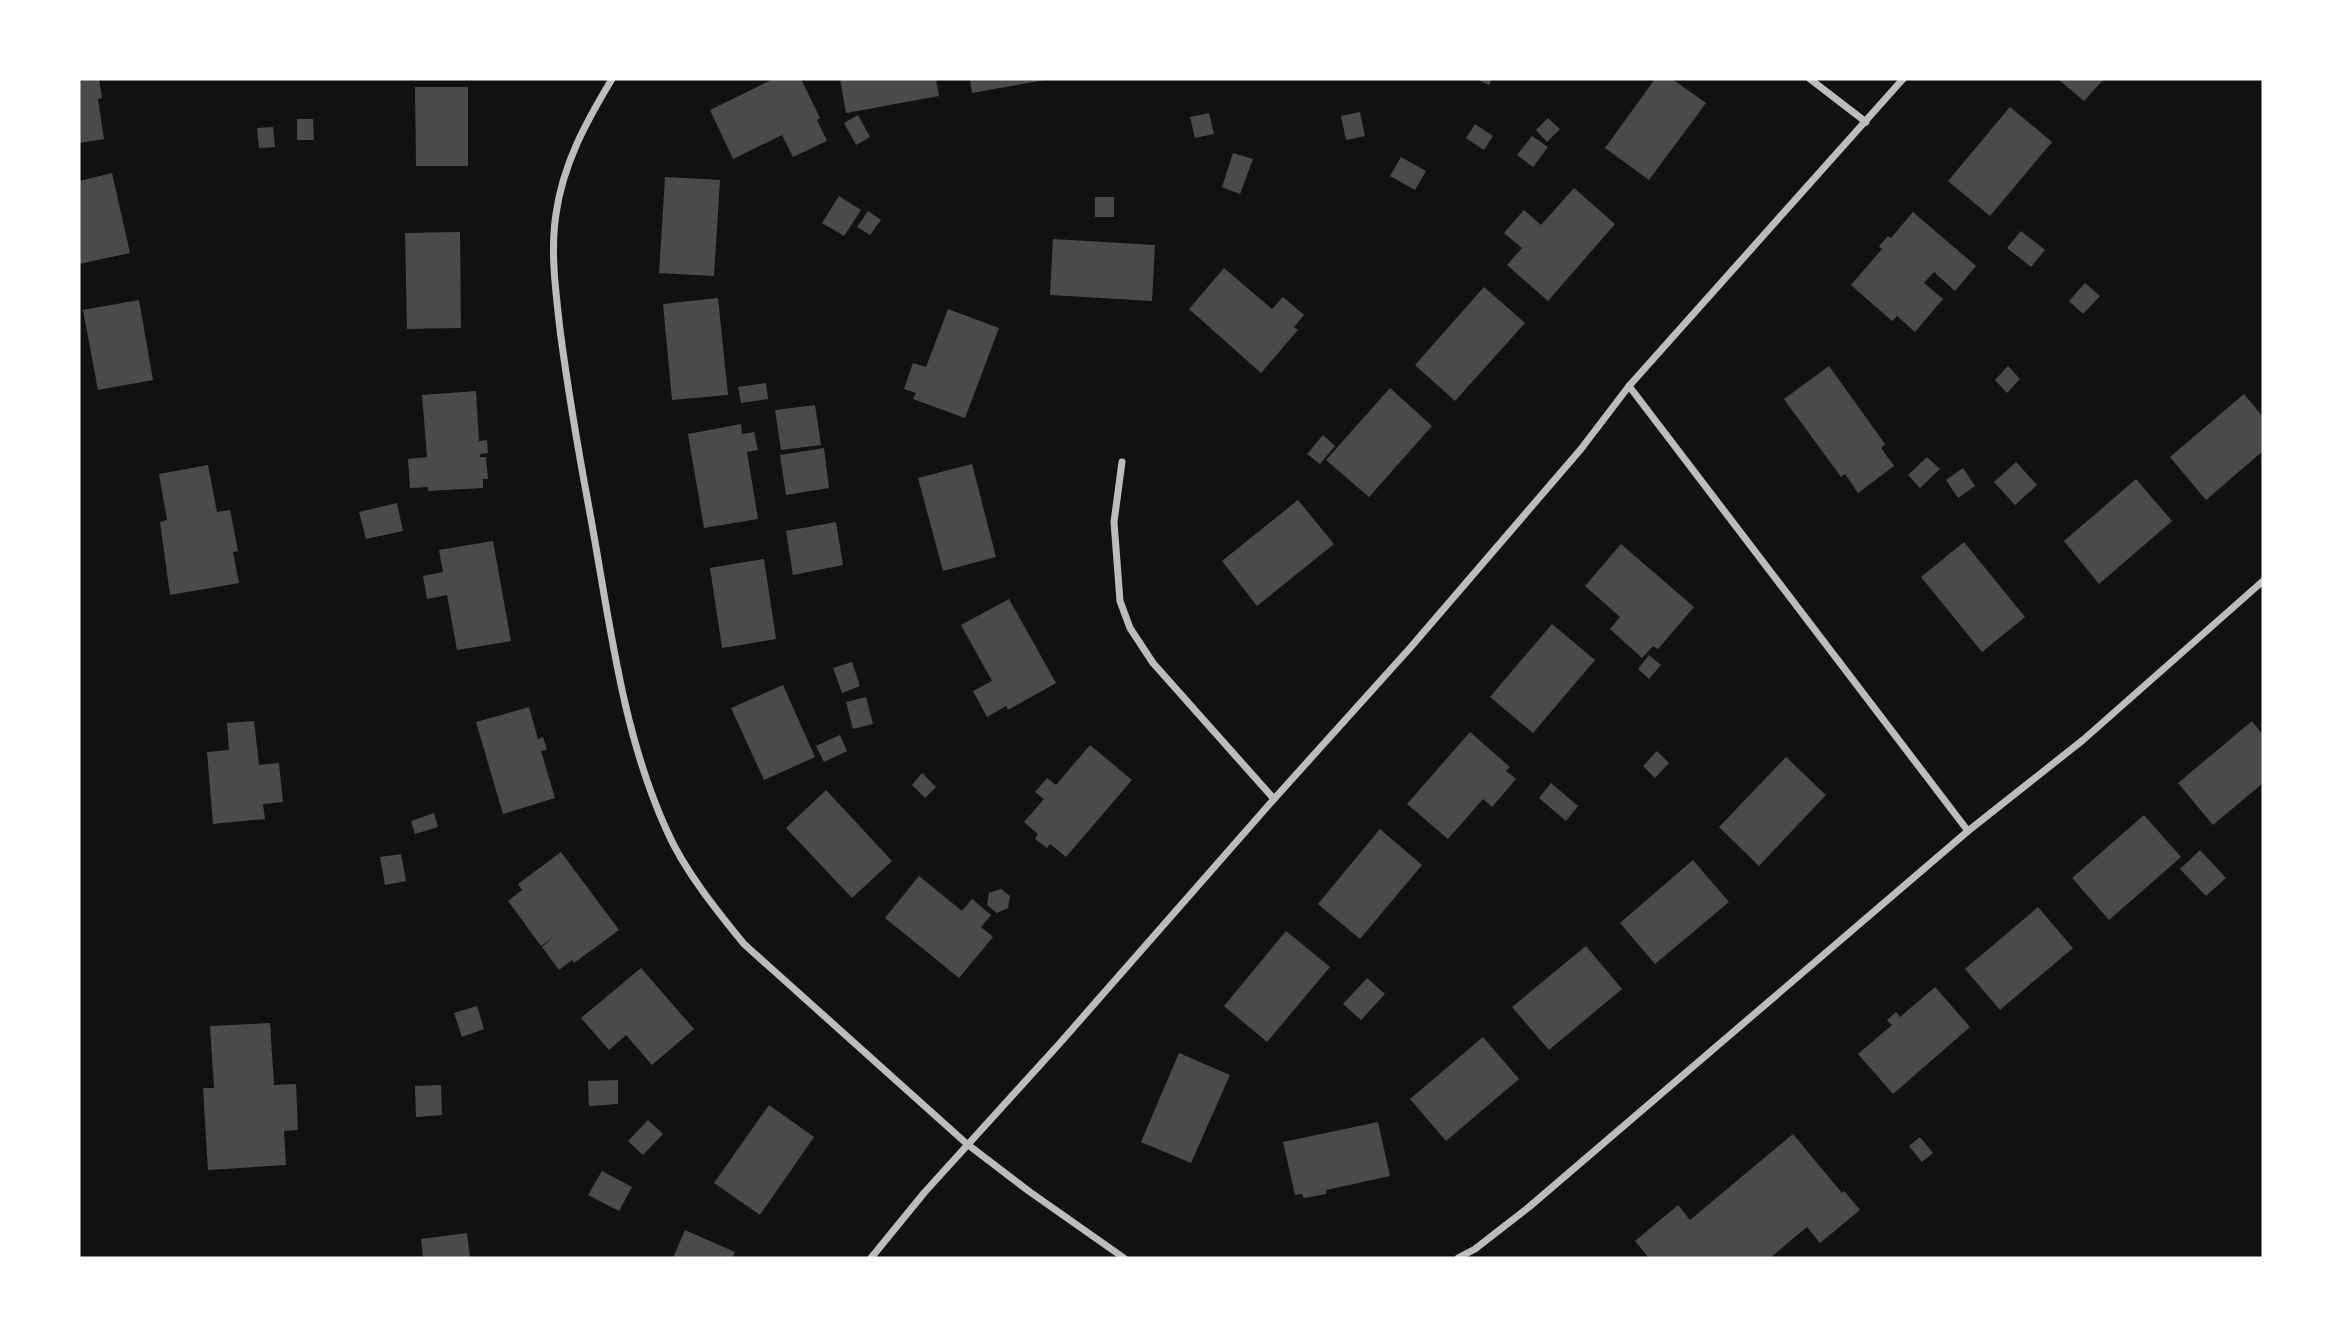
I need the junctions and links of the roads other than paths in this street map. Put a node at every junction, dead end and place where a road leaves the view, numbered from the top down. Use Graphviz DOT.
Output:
graph roads {
  1 [pos="612,79"];
  2 [pos="1810,79"];
  3 [pos="1903,79"];
  4 [pos="1866,122"];
  5 [pos="1629,386"];
  6 [pos="1122,462"];
  7 [pos="2263,581"];
  8 [pos="1274,799"];
  9 [pos="1968,831"];
  10 [pos="967,1144"];
  11 [pos="872,1258"];
  12 [pos="1125,1258"];
  13 [pos="1458,1258"];
  1 -- 10 [label="street"];
  2 -- 4 [label="street"];
  3 -- 4 [label="street"];
  4 -- 5 [label="street"];
  5 -- 8 [label="street"];
  5 -- 9 [label="street"];
  6 -- 8 [label="street"];
  7 -- 9 [label="street"];
  8 -- 10 [label="street"];
  9 -- 13 [label="street"];
  10 -- 11 [label="street"];
  10 -- 12 [label="street"];
}
